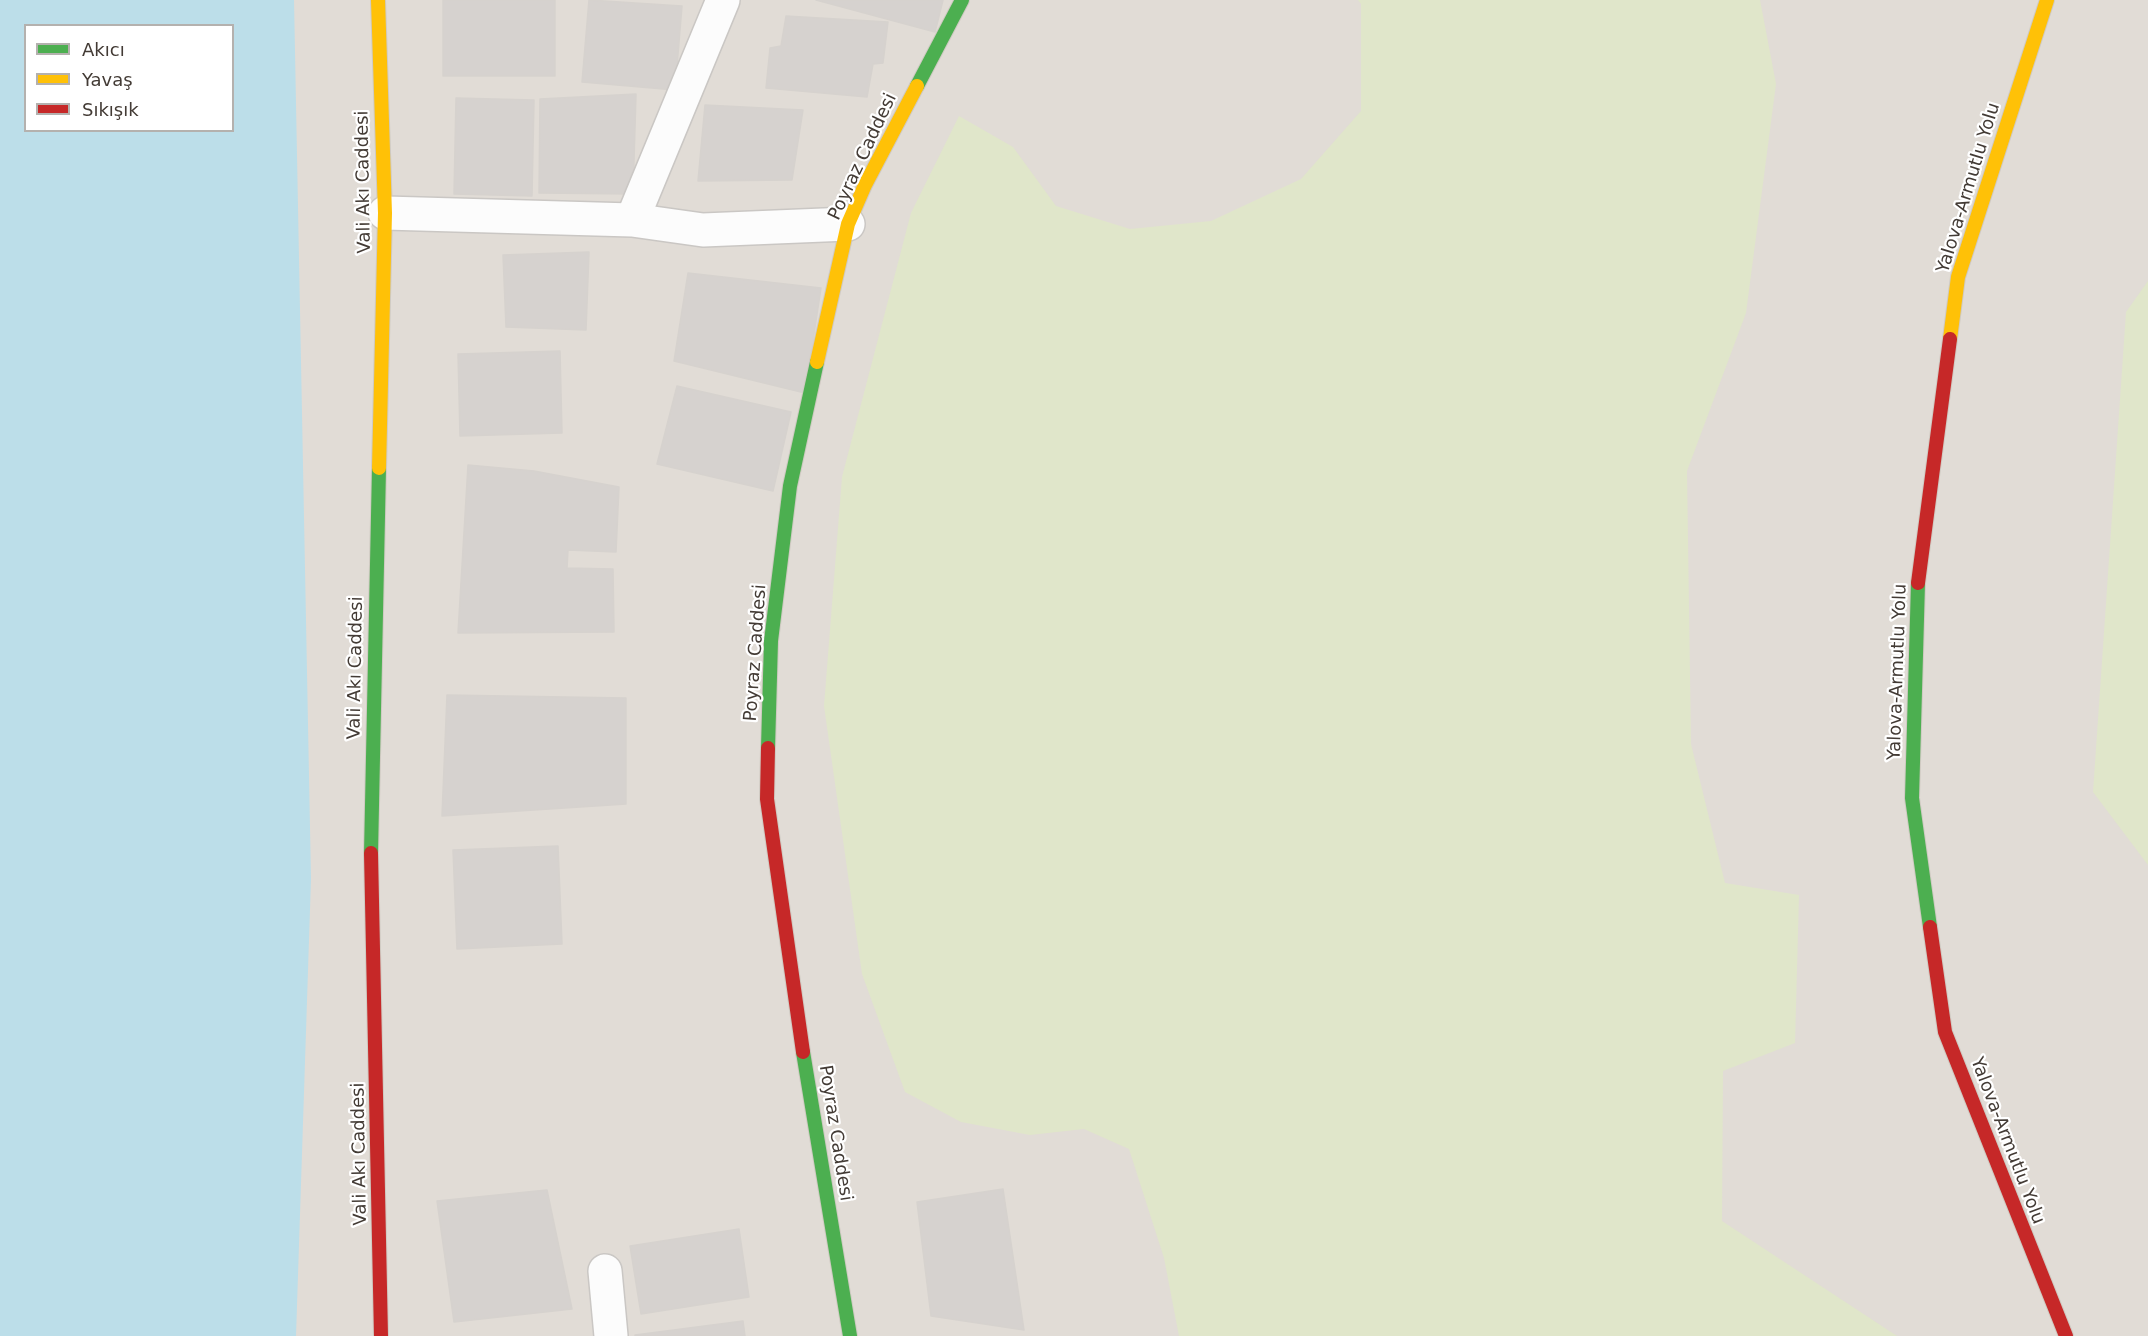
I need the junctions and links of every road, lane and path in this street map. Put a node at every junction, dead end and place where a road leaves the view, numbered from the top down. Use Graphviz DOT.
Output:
graph roads {
  1 [pos="378,0"];
  2 [pos="723,0"];
  3 [pos="962,0"];
  4 [pos="2047,0"];
  5 [pos="385,213"];
  6 [pos="632,220"];
  7 [pos="848,224"];
  8 [pos="605,1271"];
  9 [pos="381,1336"];
  10 [pos="611,1336"];
  11 [pos="850,1336"];
  12 [pos="2066,1336"];
  1 -- 5 [label="street, Vali Akı Caddesi"];
  2 -- 6 [label="street"];
  3 -- 7 [label="street, Poyraz Caddesi"];
  4 -- 12 [label="street, Yalova-Armutlu Yolu"];
  5 -- 6 [label="street"];
  5 -- 9 [label="street, Vali Akı Caddesi"];
  6 -- 7 [label="street"];
  7 -- 11 [label="street, Poyraz Caddesi"];
  8 -- 10 [label="street"];
}
